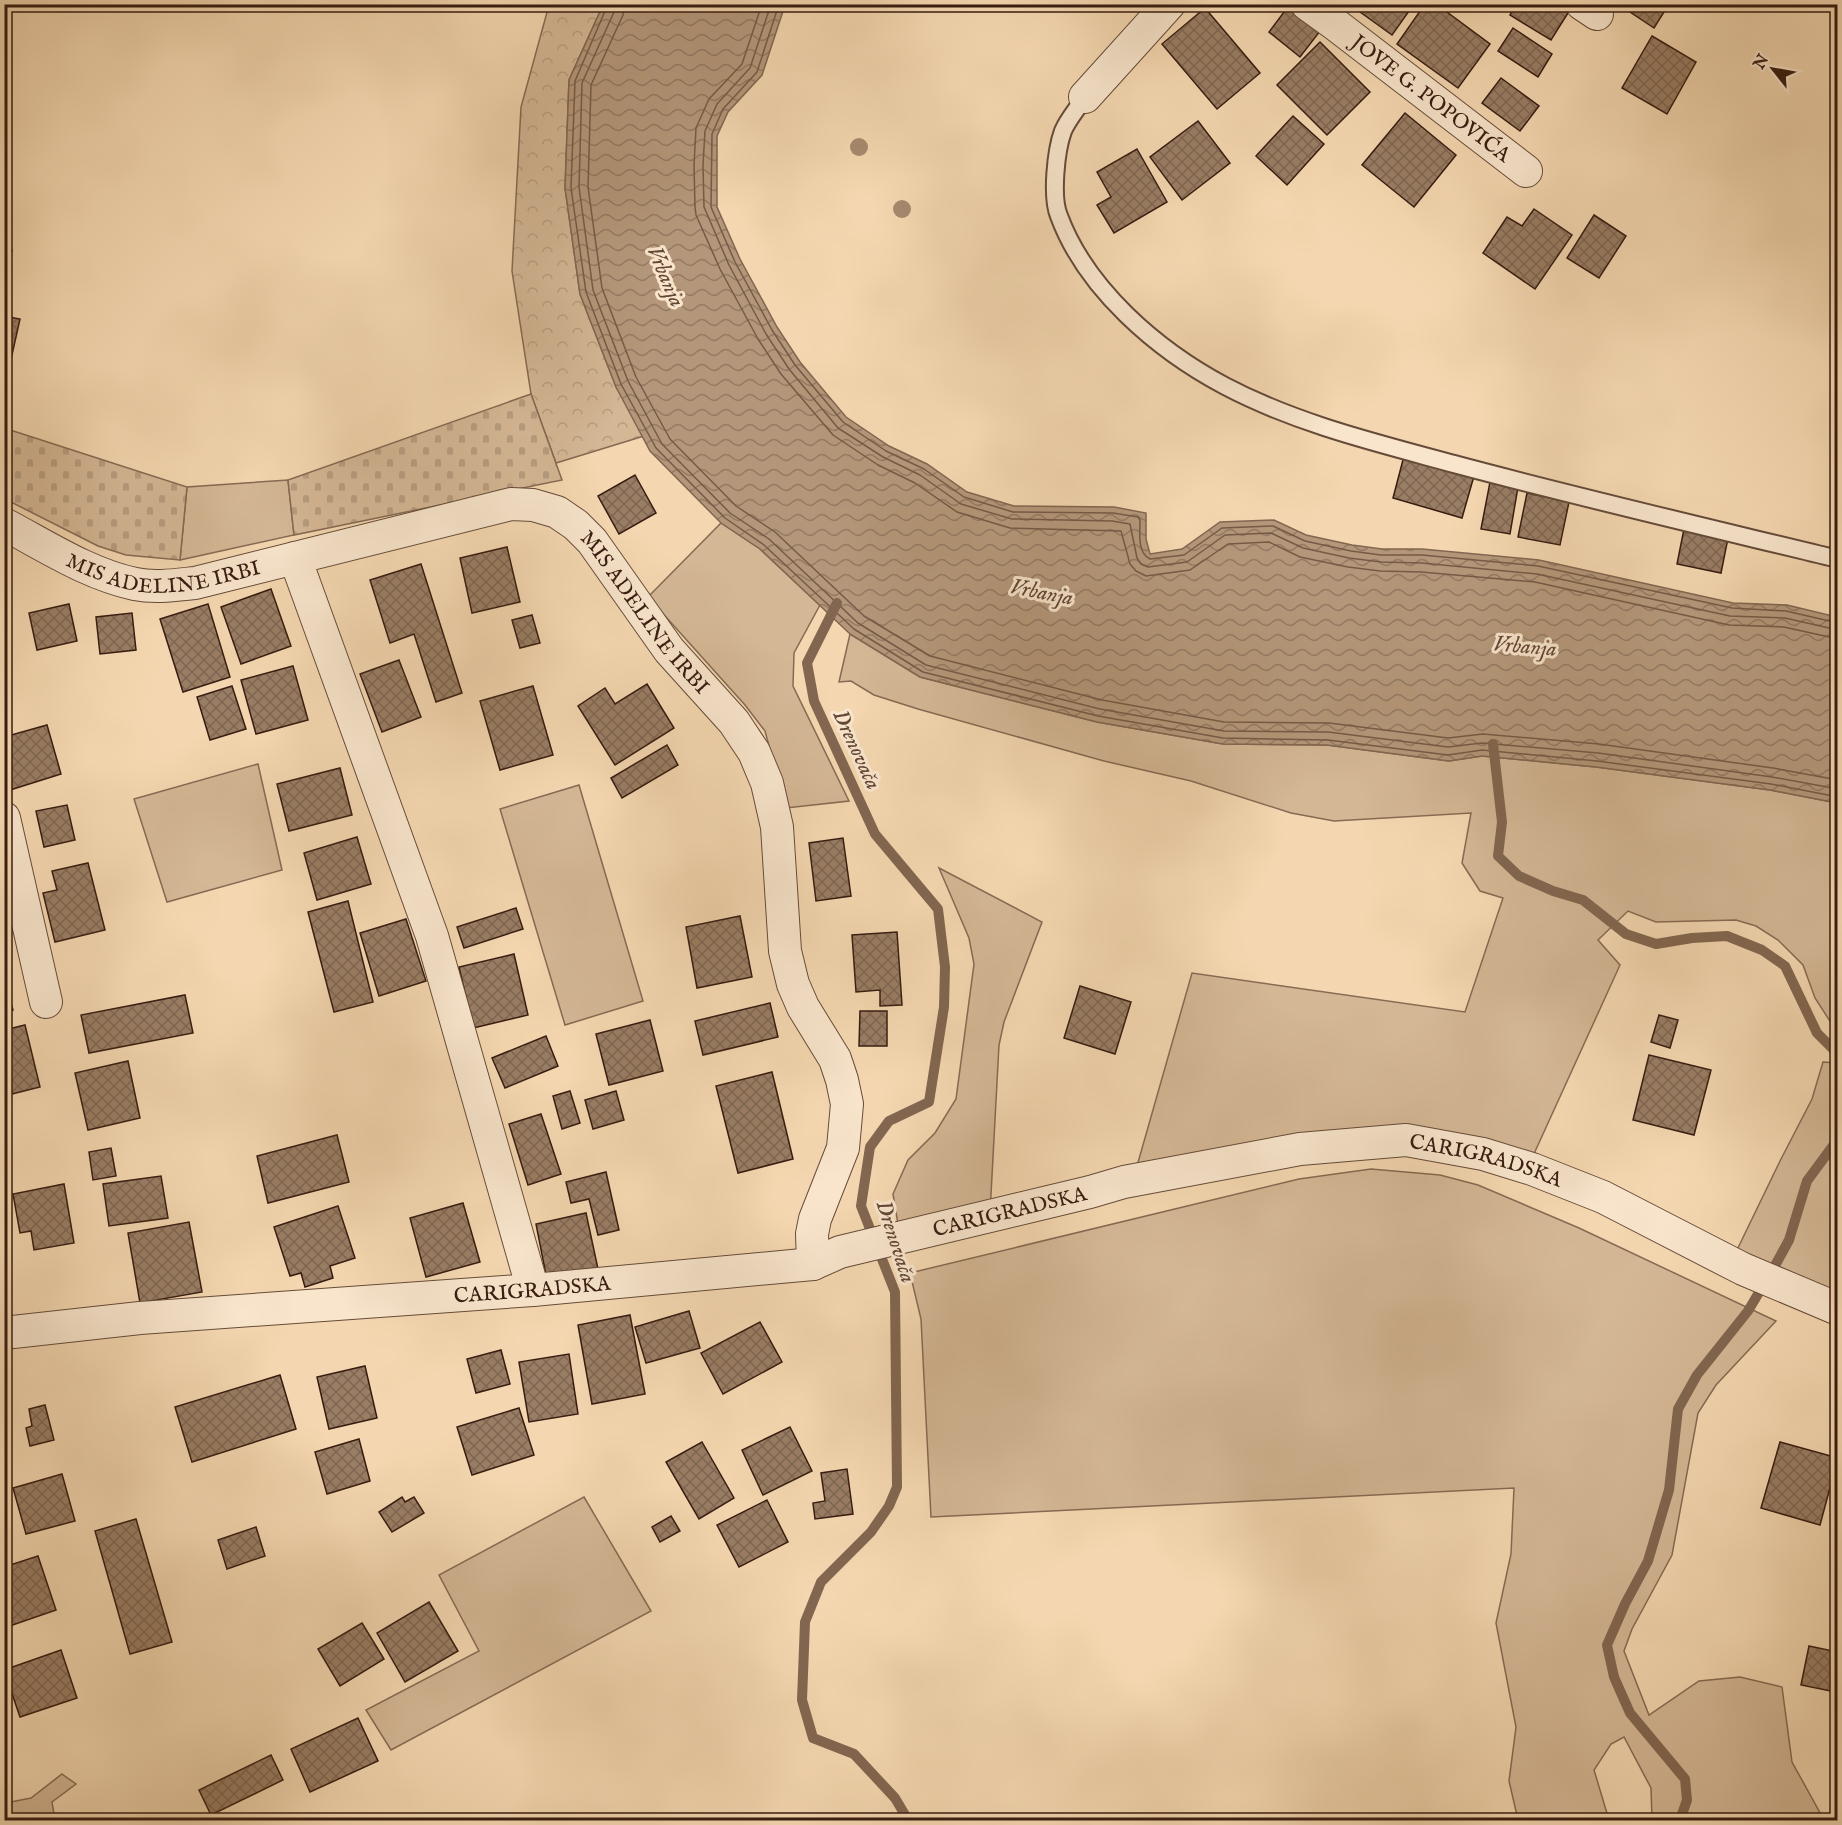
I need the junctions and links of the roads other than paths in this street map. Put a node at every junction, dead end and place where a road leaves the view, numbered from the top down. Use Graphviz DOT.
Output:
graph roads {
  1 [pos="1169,4"];
  2 [pos="1306,4"];
  3 [pos="1085,97"];
  4 [pos="1526,171"];
  5 [pos="4,524"];
  6 [pos="295,558"];
  7 [pos="1838,559"];
  8 [pos="4,818"];
  9 [pos="46,1002"];
  10 [pos="827,1258"];
  11 [pos="533,1290"];
  12 [pos="1828,1305"];
  13 [pos="4,1333"];
  1 -- 3 [label="street"];
  2 -- 4 [label="street, JOVE G. POPOVIĆA"];
  3 -- 7 [label="lane"];
  5 -- 6 [label="street, MIS ADELINE IRBI"];
  6 -- 10 [label="street, MIS ADELINE IRBI"];
  6 -- 11 [label="street"];
  8 -- 9 [label="street"];
  10 -- 11 [label="street, CARIGRADSKA"];
  10 -- 12 [label="street, CARIGRADSKA"];
  11 -- 13 [label="street, CARIGRADSKA"];
}
